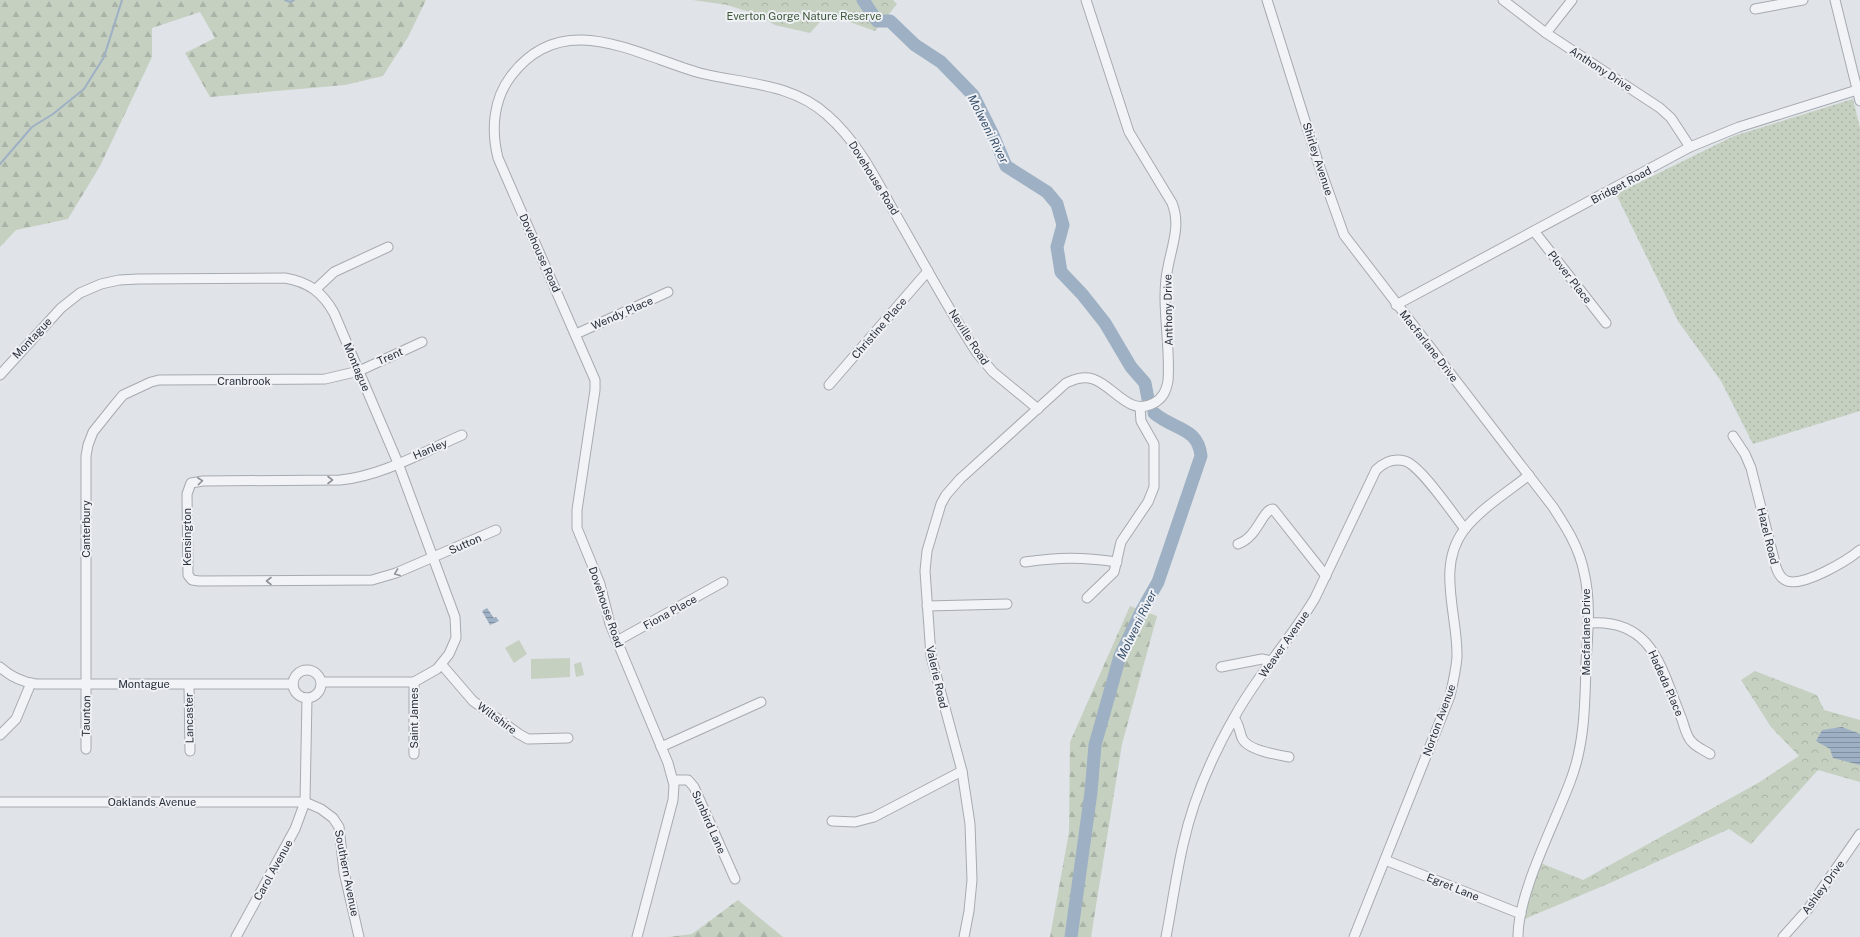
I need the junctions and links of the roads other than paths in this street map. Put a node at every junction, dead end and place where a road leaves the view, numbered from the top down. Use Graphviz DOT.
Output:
graph roads {
  1 [pos="1086,0"];
  2 [pos="1267,0"];
  3 [pos="1503,0"];
  4 [pos="1572,0"];
  5 [pos="1804,0"];
  6 [pos="1835,0"];
  7 [pos="1755,9"];
  8 [pos="1546,33"];
  9 [pos="1857,90"];
  10 [pos="1860,101"];
  11 [pos="1690,148"];
  12 [pos="1534,231"];
  13 [pos="388,247"];
  14 [pos="928,271"];
  15 [pos="316,289"];
  16 [pos="668,292"];
  17 [pos="1396,305"];
  18 [pos="1606,323"];
  19 [pos="576,334"];
  20 [pos="422,342"];
  21 [pos="11,361"];
  22 [pos="0,362"];
  23 [pos="359,371"];
  24 [pos="0,375"];
  25 [pos="829,385"];
  26 [pos="131,391"];
  27 [pos="1140,407"];
  28 [pos="1038,409"];
  29 [pos="462,436"];
  30 [pos="1732,436"];
  31 [pos="398,463"];
  32 [pos="1529,475"];
  33 [pos="1465,529"];
  34 [pos="496,530"];
  35 [pos="1238,544"];
  36 [pos="1860,550"];
  37 [pos="433,558"];
  38 [pos="1025,562"];
  39 [pos="1117,562"];
  40 [pos="1326,576"];
  41 [pos="724,582"];
  42 [pos="1087,598"];
  43 [pos="1006,604"];
  44 [pos="927,606"];
  45 [pos="1588,623"];
  46 [pos="617,641"];
  47 [pos="1272,661"];
  48 [pos="442,664"];
  49 [pos="0,667"];
  50 [pos="1221,667"];
  51 [pos="322,682"];
  52 [pos="414,682"];
  53 [pos="31,684"];
  54 [pos="87,684"];
  55 [pos="292,684"];
  56 [pos="189,685"];
  57 [pos="307,698"];
  58 [pos="761,702"];
  59 [pos="1234,718"];
  60 [pos="0,735"];
  61 [pos="568,738"];
  62 [pos="661,747"];
  63 [pos="86,749"];
  64 [pos="190,750"];
  65 [pos="414,754"];
  66 [pos="1710,754"];
  67 [pos="1288,757"];
  68 [pos="962,771"];
  69 [pos="673,780"];
  70 [pos="0,802"];
  71 [pos="305,802"];
  72 [pos="832,821"];
  73 [pos="1860,834"];
  74 [pos="1385,860"];
  75 [pos="735,879"];
  76 [pos="1521,914"];
  77 [pos="236,937"];
  78 [pos="359,937"];
  79 [pos="637,937"];
  80 [pos="964,937"];
  81 [pos="1166,937"];
  82 [pos="1354,937"];
  83 [pos="1518,937"];
  84 [pos="1783,937"];
  1 -- 27 [label="street, Anthony Drive"];
  2 -- 17 [label="street, Shirley Avenue"];
  3 -- 8 [label="street, Anthony Drive"];
  4 -- 8 [label="street"];
  5 -- 7 [label="street"];
  6 -- 9 [label="street"];
  8 -- 11 [label="street, Anthony Drive"];
  9 -- 10 [label="street"];
  9 -- 11 [label="street, Bridget Road"];
  11 -- 12 [label="street, Bridget Road"];
  12 -- 17 [label="street, Bridget Road"];
  12 -- 18 [label="street, Plover Place"];
  13 -- 15 [label="street"];
  14 -- 19 [label="street, Dovehouse Road"];
  14 -- 25 [label="street, Christine Place"];
  14 -- 28 [label="street, Neville Road"];
  15 -- 21 [label="street, Montague"];
  15 -- 23 [label="street, Montague"];
  16 -- 19 [label="street, Wendy Place"];
  17 -- 32 [label="street, Macfarlane Drive"];
  19 -- 46 [label="street, Dovehouse Road"];
  20 -- 23 [label="street, Trent"];
  21 -- 22 [label="street"];
  21 -- 24 [label="street, Montague"];
  23 -- 26 [label="street, Cranbrook"];
  23 -- 31 [label="street, Montague"];
  26 -- 54 [label="street, Canterbury"];
  27 -- 28 [label="street"];
  27 -- 39 [label="street"];
  28 -- 44 [label="street, Valerie Road"];
  29 -- 31 [label="street, Hanley"];
  30 -- 36 [label="street, Hazel Road"];
  31 -- 37 [label="street, Montague"];
  37 -- 31 [label="street, Kensington, one-way"];
  32 -- 33 [label="street, Norton Avenue"];
  32 -- 45 [label="street, Macfarlane Drive"];
  33 -- 40 [label="street, Weaver Avenue"];
  33 -- 74 [label="street, Norton Avenue"];
  34 -- 37 [label="street, Sutton"];
  35 -- 40 [label="street"];
  37 -- 48 [label="street, Montague"];
  38 -- 39 [label="street"];
  39 -- 42 [label="street"];
  40 -- 47 [label="street, Weaver Avenue"];
  41 -- 46 [label="street, Fiona Place"];
  43 -- 44 [label="street"];
  44 -- 68 [label="street, Valerie Road"];
  45 -- 66 [label="street, Hadeda Place"];
  45 -- 76 [label="street, Macfarlane Drive"];
  46 -- 62 [label="street, Dovehouse Road"];
  47 -- 50 [label="street"];
  47 -- 59 [label="street, Weaver Avenue"];
  48 -- 52 [label="street, Montague"];
  48 -- 61 [label="street, Wiltshire"];
  49 -- 53 [label="street, Montague"];
  51 -- 52 [label="street, Montague"];
  51 -- 55 [label="street"];
  51 -- 57 [label="street"];
  52 -- 65 [label="street, Saint James"];
  53 -- 54 [label="street, Montague"];
  53 -- 60 [label="street"];
  54 -- 56 [label="street, Montague"];
  54 -- 63 [label="street, Taunton"];
  55 -- 56 [label="street, Montague"];
  55 -- 57 [label="street"];
  56 -- 64 [label="street, Lancaster"];
  57 -- 71 [label="street, Carol Avenue"];
  58 -- 62 [label="street"];
  59 -- 67 [label="street"];
  59 -- 81 [label="street, Weaver Avenue"];
  62 -- 69 [label="street, Dovehouse Road"];
  68 -- 72 [label="street"];
  68 -- 80 [label="street, Valerie Road"];
  69 -- 75 [label="street, Sunbird Lane"];
  69 -- 79 [label="street, Dovehouse Road"];
  70 -- 71 [label="street, Oaklands Avenue"];
  71 -- 77 [label="street, Carol Avenue"];
  71 -- 78 [label="street, Southern Avenue"];
  73 -- 84 [label="street, Ashley Drive"];
  74 -- 76 [label="street, Egret Lane"];
  74 -- 82 [label="street, Norton Avenue"];
  76 -- 83 [label="street, Macfarlane Drive"];
}
